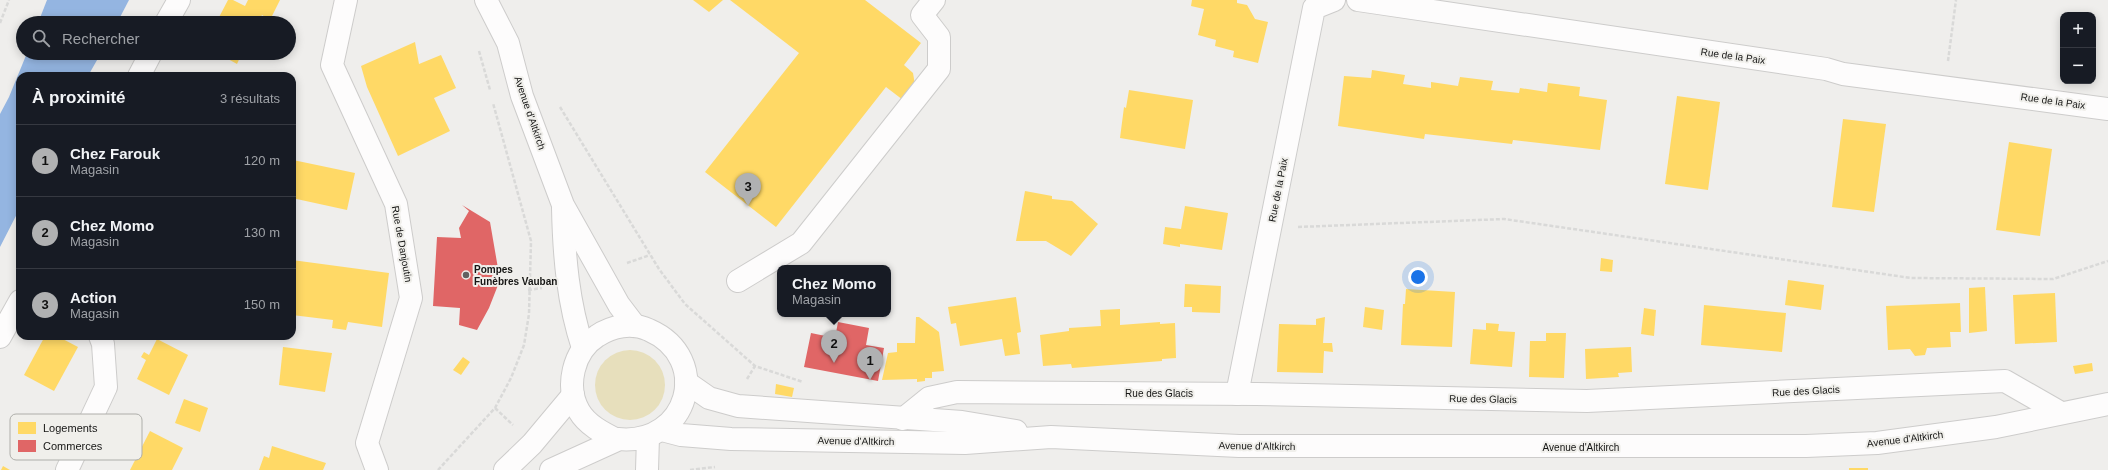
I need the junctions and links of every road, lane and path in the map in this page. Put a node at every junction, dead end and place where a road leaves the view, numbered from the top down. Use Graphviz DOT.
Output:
graph roads {
  1 [pos="9,0"];
  2 [pos="178,0"];
  3 [pos="346,0"];
  4 [pos="486,0"];
  5 [pos="934,0"];
  6 [pos="1334,0"];
  7 [pos="1358,0"];
  8 [pos="170,16"];
  9 [pos="0,23"];
  10 [pos="478,47"];
  11 [pos="147,60"];
  12 [pos="141,72"];
  13 [pos="560,107"];
  14 [pos="2108,109"];
  15 [pos="563,205"];
  16 [pos="1271,228"];
  17 [pos="2108,261"];
  18 [pos="738,281"];
  19 [pos="16,308"];
  20 [pos="635,326"];
  21 [pos="0,337"];
  22 [pos="102,340"];
  23 [pos="584,348"];
  24 [pos="755,366"];
  25 [pos="686,382"];
  26 [pos="1237,394"];
  27 [pos="573,395"];
  28 [pos="2108,404"];
  29 [pos="495,408"];
  30 [pos="2061,413"];
  31 [pos="93,414"];
  32 [pos="903,419"];
  33 [pos="517,429"];
  34 [pos="655,434"];
  35 [pos="1051,437"];
  36 [pos="617,440"];
  37 [pos="72,460"];
  38 [pos="718,466"];
  39 [pos="67,470"];
  40 [pos="376,470"];
  41 [pos="438,470"];
  42 [pos="505,470"];
  43 [pos="551,470"];
  44 [pos="647,470"];
  45 [pos="690,470"];
  1 -- 9 [label="path"];
  2 -- 8 [label="street"];
  3 -- 40 [label="street, Rue de Danjoutin"];
  4 -- 15 [label="street, Avenue d'Altkirch"];
  5 -- 18 [label="street"];
  6 -- 16 [label="street, Rue de la Paix"];
  7 -- 14 [label="street, Rue de la Paix"];
  10 -- 29 [label="path"];
  11 -- 12 [label="street"];
  13 -- 24 [label="path"];
  15 -- 20 [label="street, Avenue d'Altkirch"];
  15 -- 23 [label="street, Avenue d'Altkirch"];
  16 -- 17 [label="path"];
  16 -- 26 [label="street, Rue de la Paix"];
  19 -- 21 [label="street"];
  20 -- 23 [label="street"];
  20 -- 25 [label="street"];
  22 -- 31 [label="street"];
  23 -- 27 [label="street"];
  25 -- 32 [label="street, Avenue d'Altkirch"];
  25 -- 34 [label="street"];
  26 -- 30 [label="street, Rue des Glacis"];
  26 -- 32 [label="street, Rue des Glacis"];
  27 -- 36 [label="street"];
  27 -- 42 [label="street"];
  28 -- 30 [label="street, Avenue d'Altkirch"];
  29 -- 33 [label="path"];
  29 -- 41 [label="path"];
  30 -- 35 [label="street, Avenue d'Altkirch"];
  32 -- 35 [label="street, Avenue d'Altkirch"];
  34 -- 35 [label="street, Avenue d'Altkirch"];
  34 -- 36 [label="street"];
  34 -- 44 [label="street"];
  36 -- 43 [label="street"];
  37 -- 39 [label="street"];
  38 -- 45 [label="path"];
}
